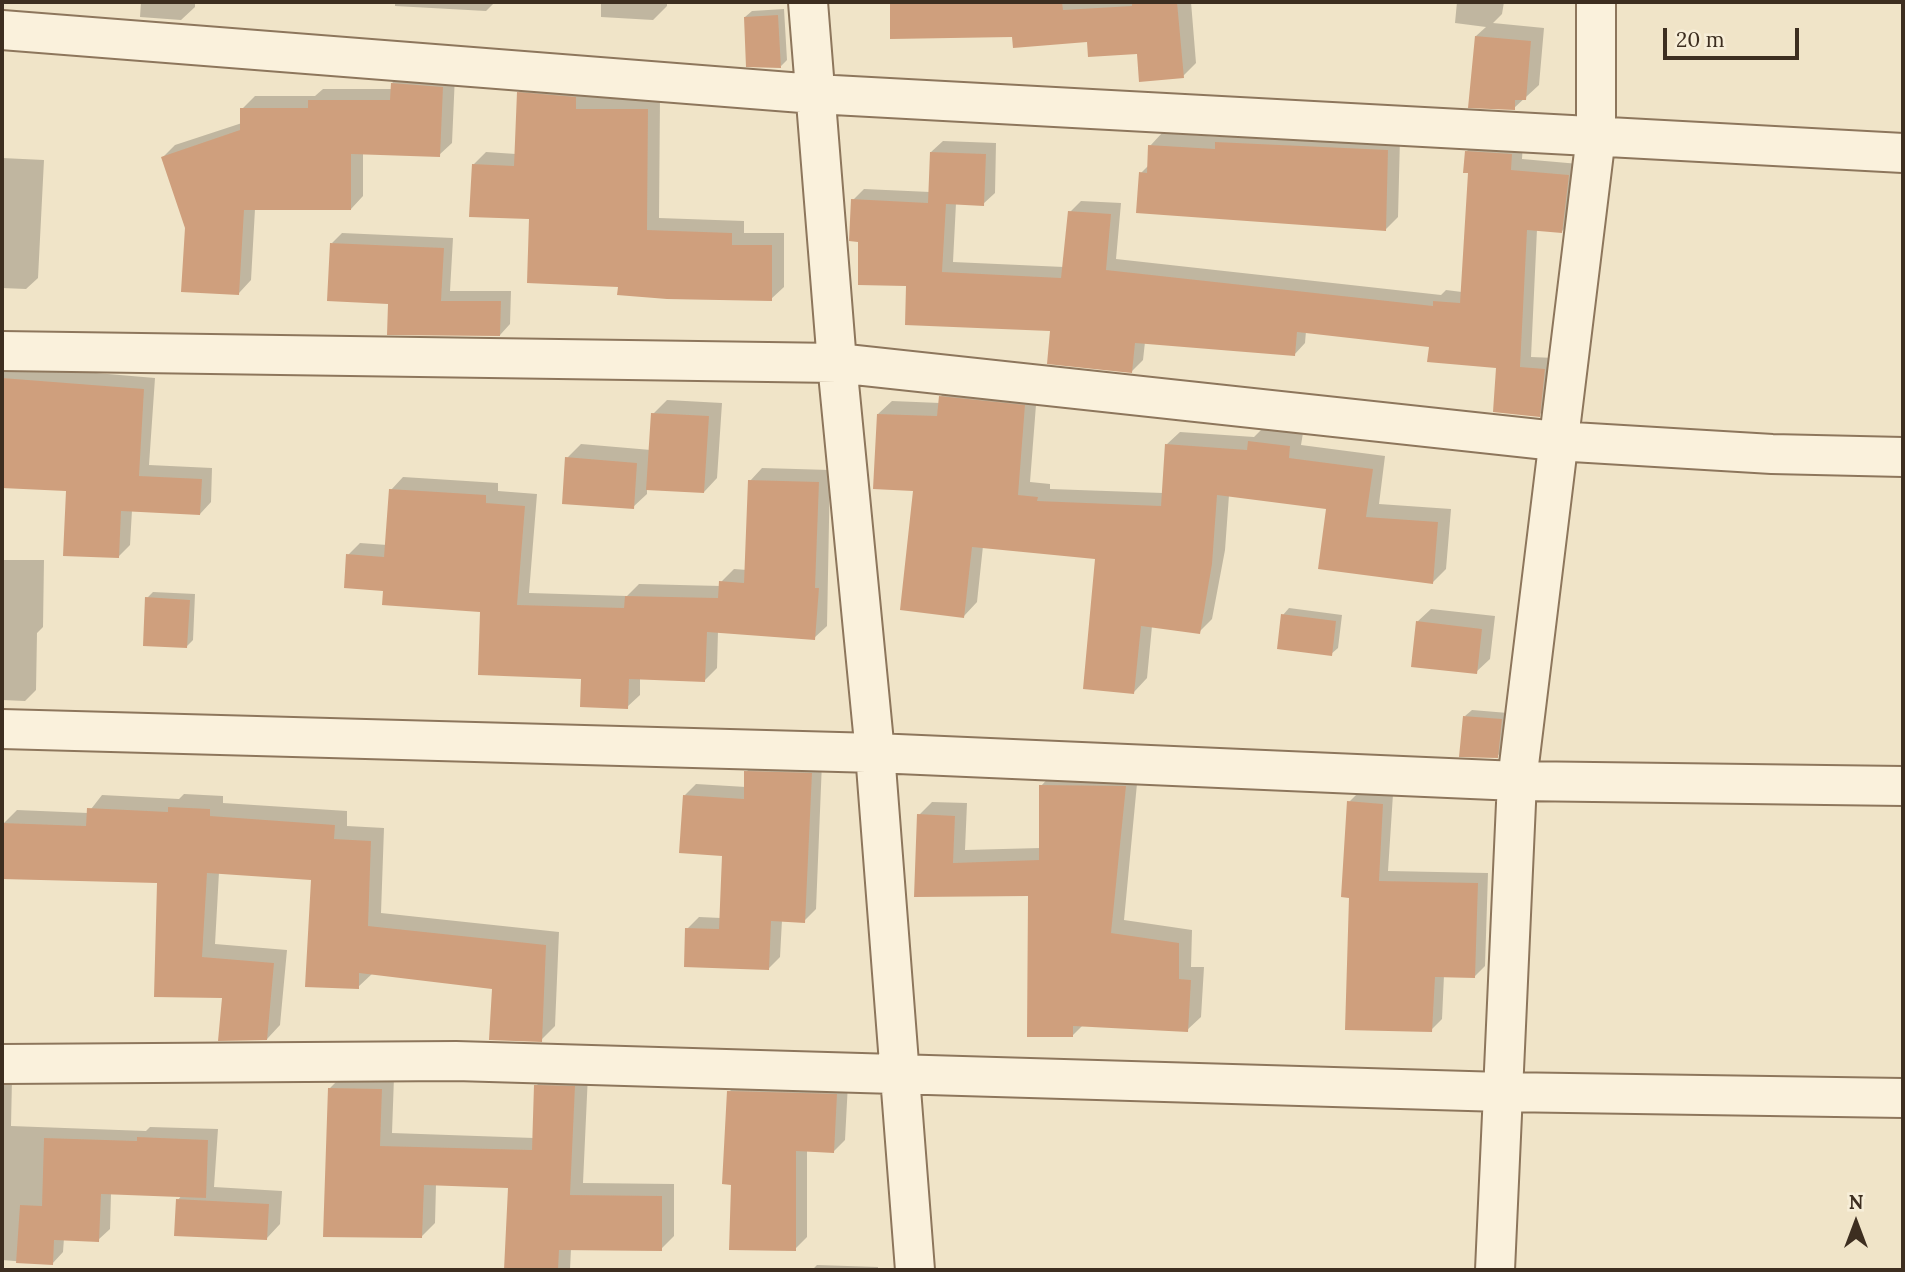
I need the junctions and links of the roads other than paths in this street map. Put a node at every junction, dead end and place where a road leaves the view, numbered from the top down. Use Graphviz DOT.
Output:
graph roads {
  1 [pos="808,2"];
  2 [pos="1596,2"];
  3 [pos="2,30"];
  4 [pos="815,94"];
  5 [pos="1596,136"];
  6 [pos="1903,153"];
  7 [pos="2,351"];
  8 [pos="837,363"];
  9 [pos="1556,441"];
  10 [pos="1903,457"];
  11 [pos="2,729"];
  12 [pos="875,753"];
  13 [pos="1517,781"];
  14 [pos="1903,786"];
  15 [pos="2,1064"];
  16 [pos="902,1076"];
  17 [pos="1502,1092"];
  18 [pos="1903,1098"];
  19 [pos="915,1270"];
  20 [pos="1495,1270"];
  1 -- 4 [label="street"];
  2 -- 5 [label="street"];
  3 -- 4 [label="street"];
  4 -- 5 [label="street"];
  4 -- 8 [label="street"];
  5 -- 6 [label="street"];
  5 -- 9 [label="street"];
  7 -- 8 [label="street"];
  8 -- 9 [label="street"];
  8 -- 12 [label="street"];
  9 -- 10 [label="street"];
  9 -- 13 [label="street"];
  11 -- 12 [label="street"];
  12 -- 13 [label="street"];
  12 -- 16 [label="street"];
  13 -- 14 [label="street"];
  13 -- 17 [label="street"];
  15 -- 16 [label="street"];
  16 -- 17 [label="street"];
  16 -- 19 [label="street"];
  17 -- 18 [label="street"];
  17 -- 20 [label="street"];
}
